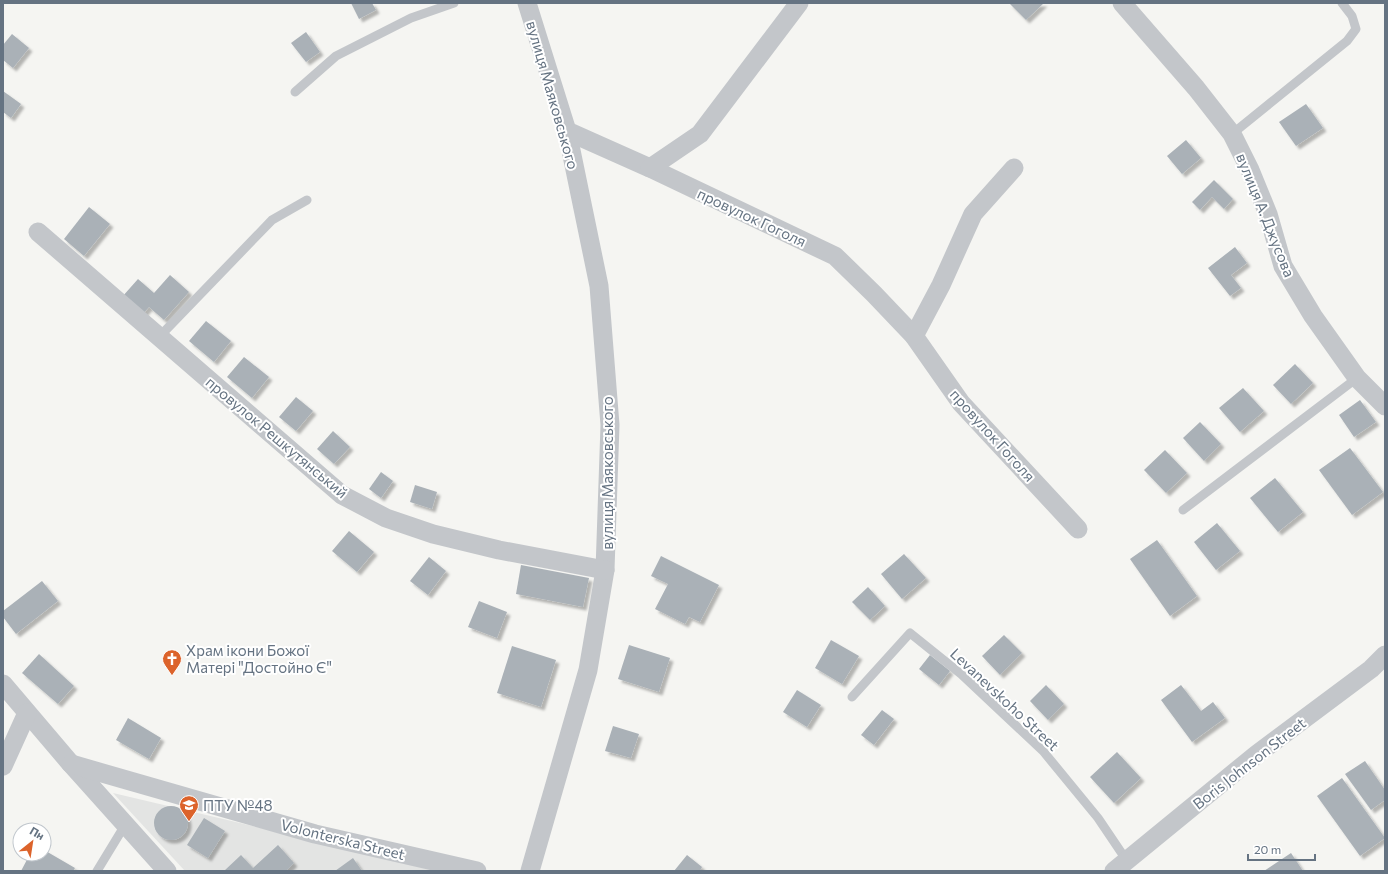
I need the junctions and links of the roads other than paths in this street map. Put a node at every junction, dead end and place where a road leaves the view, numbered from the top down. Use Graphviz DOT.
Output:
graph roads {
  1 [pos="454,3"];
  2 [pos="527,3"];
  3 [pos="799,3"];
  4 [pos="1122,3"];
  5 [pos="1342,3"];
  6 [pos="295,92"];
  7 [pos="567,131"];
  8 [pos="1232,134"];
  9 [pos="650,168"];
  10 [pos="1014,168"];
  11 [pos="307,200"];
  12 [pos="38,232"];
  13 [pos="160,336"];
  14 [pos="914,336"];
  15 [pos="1357,378"];
  16 [pos="1385,406"];
  17 [pos="1183,510"];
  18 [pos="1078,529"];
  19 [pos="605,570"];
  20 [pos="1385,655"];
  21 [pos="3,684"];
  22 [pos="852,697"];
  23 [pos="27,713"];
  24 [pos="71,764"];
  25 [pos="3,766"];
  26 [pos="125,825"];
  27 [pos="1120,866"];
  28 [pos="97,871"];
  29 [pos="167,871"];
  30 [pos="477,871"];
  31 [pos="530,871"];
  1 -- 6 [label="lane"];
  2 -- 7 [label="street, вулиця Маяковського"];
  3 -- 9 [label="street"];
  4 -- 8 [label="street, вулиця А. Джусова"];
  5 -- 8 [label="lane"];
  7 -- 9 [label="street, провулок Гоголя"];
  7 -- 19 [label="street, вулиця Маяковського"];
  8 -- 15 [label="street, вулиця А. Джусова"];
  9 -- 14 [label="street, провулок Гоголя"];
  10 -- 14 [label="street"];
  11 -- 13 [label="lane"];
  12 -- 13 [label="street, провулок Решкутянський"];
  13 -- 19 [label="street, провулок Решкутянський"];
  14 -- 18 [label="street, провулок Гоголя"];
  15 -- 16 [label="street, вулиця А. Джусова"];
  15 -- 17 [label="lane"];
  19 -- 31 [label="street, вулиця Маяковського"];
  20 -- 27 [label="street, Boris Johnson Street"];
  21 -- 23 [label="street"];
  22 -- 27 [label="lane, Levanevskoho Street"];
  23 -- 24 [label="street"];
  23 -- 25 [label="street"];
  24 -- 26 [label="street"];
  24 -- 30 [label="street, Volonterska Street"];
  26 -- 28 [label="lane"];
  26 -- 29 [label="street"];
}
